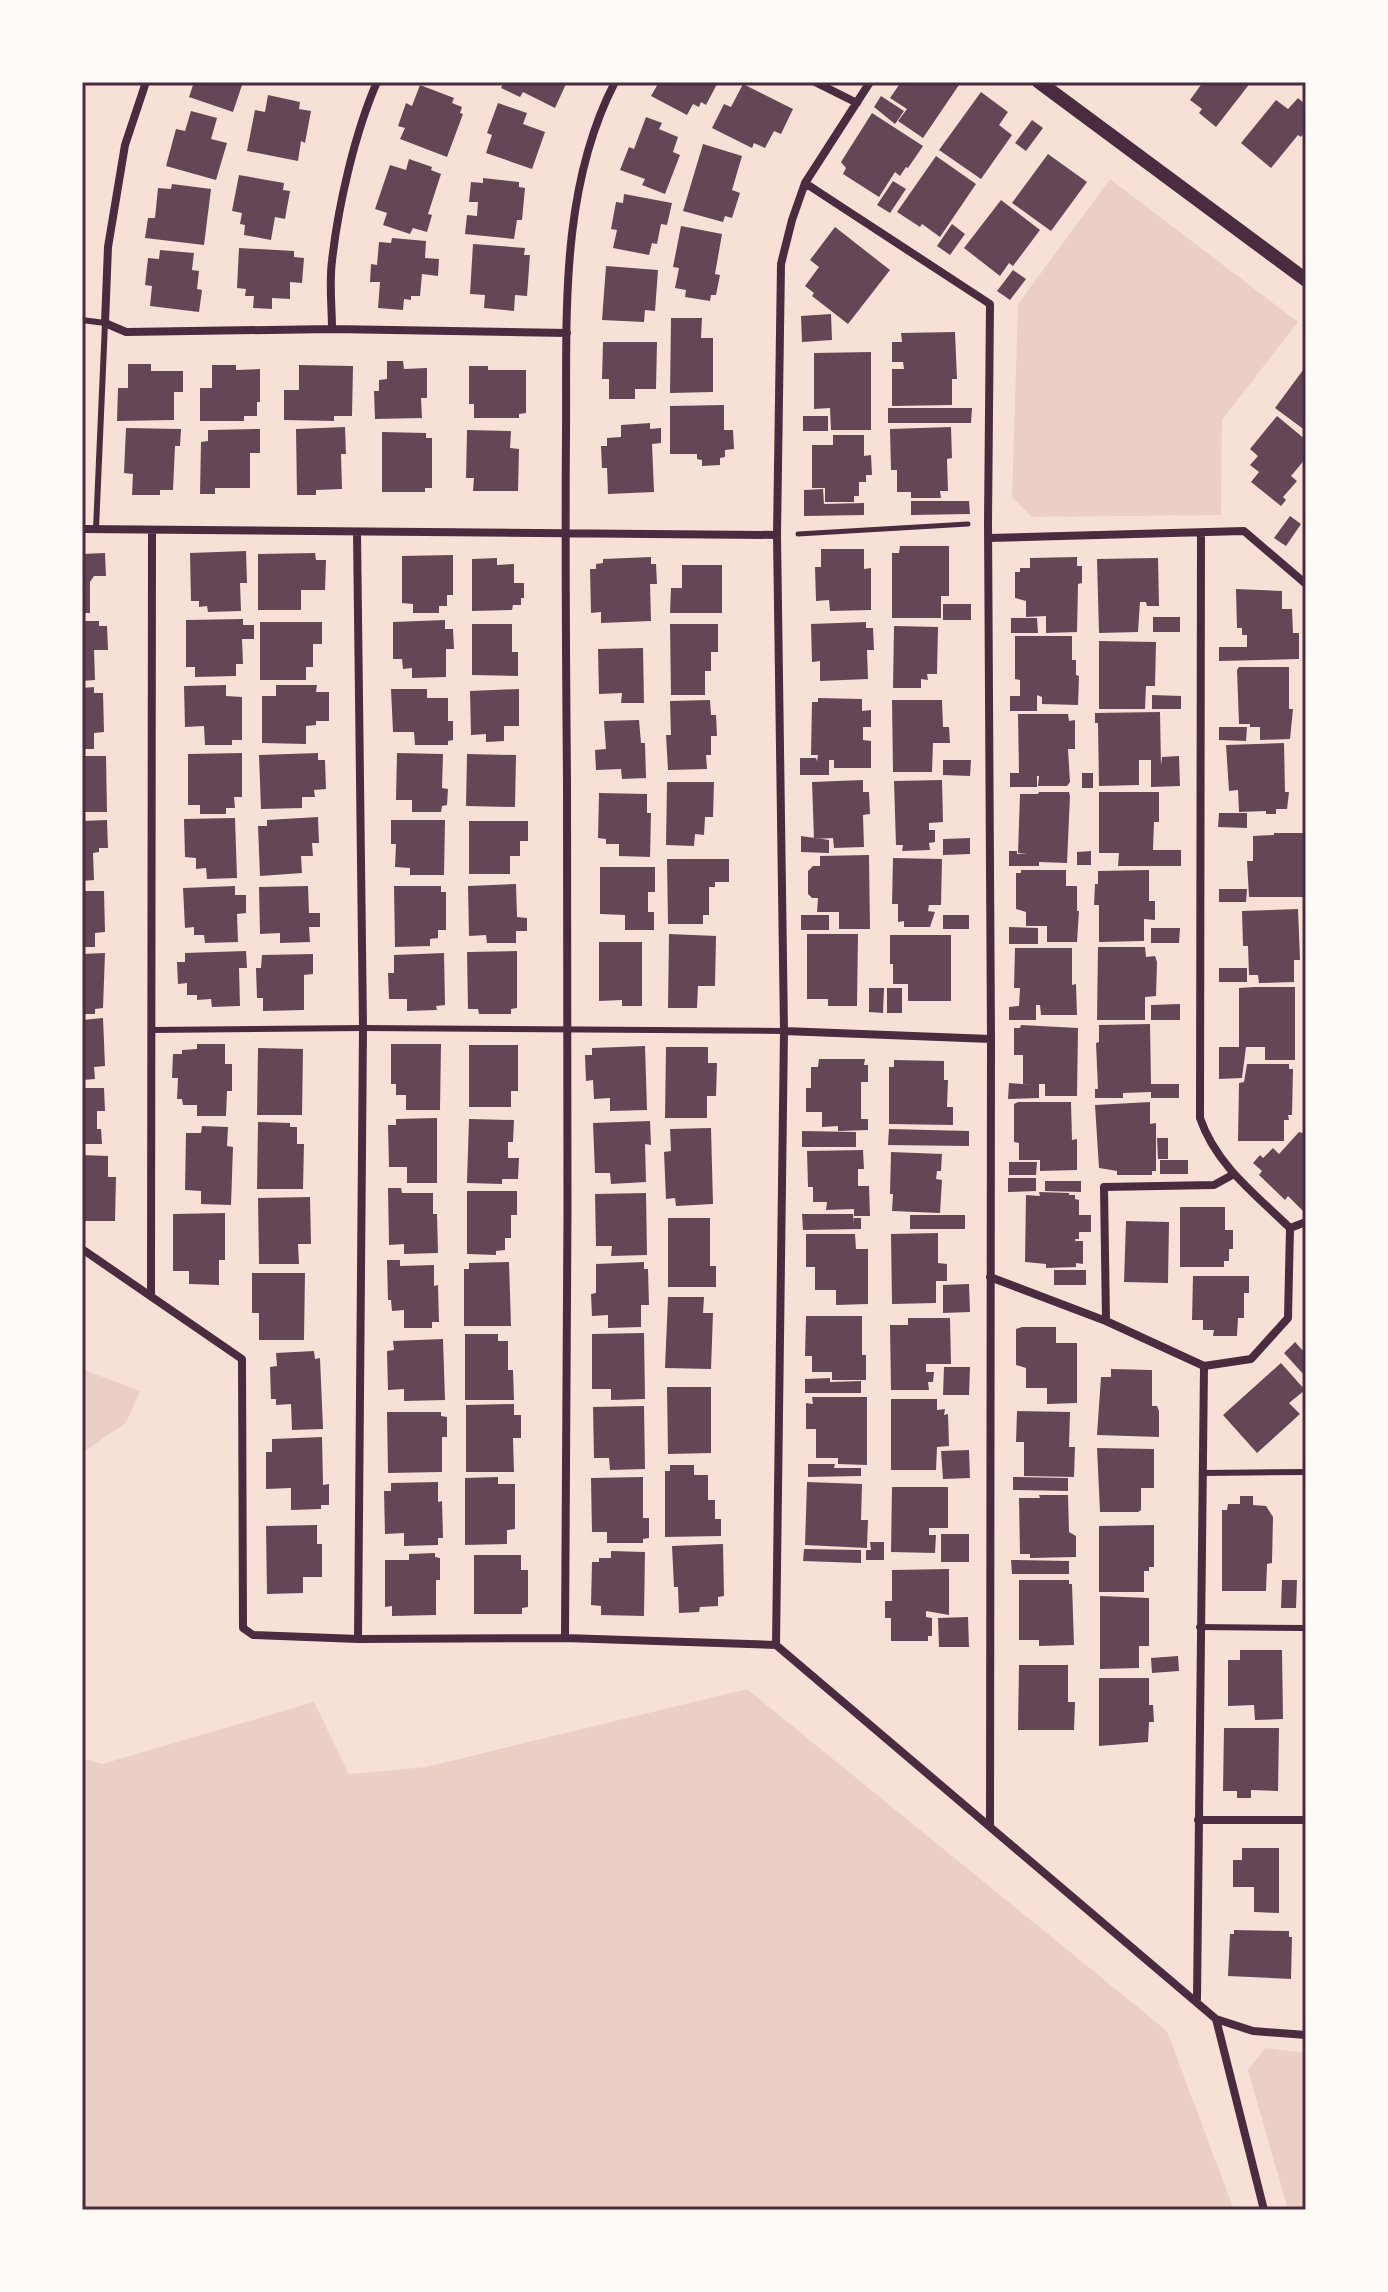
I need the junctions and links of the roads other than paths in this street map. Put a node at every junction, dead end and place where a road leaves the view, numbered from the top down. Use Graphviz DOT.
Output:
graph roads {
  1 [pos="146,82"];
  2 [pos="377,82"];
  3 [pos="615,82"];
  4 [pos="815,82"];
  5 [pos="870,82"];
  6 [pos="1039,82"];
  7 [pos="857,103"];
  8 [pos="805,183"];
  9 [pos="1306,280"];
  10 [pos="82,320"];
  11 [pos="105,323"];
  12 [pos="332,329"];
  13 [pos="567,333"];
  14 [pos="82,529"];
  15 [pos="96,529"];
  16 [pos="152,531"];
  17 [pos="357,532"];
  18 [pos="1201,533"];
  19 [pos="565,534"];
  20 [pos="777,535"];
  21 [pos="989,538"];
  22 [pos="1306,584"];
  23 [pos="363,1028"];
  24 [pos="151,1030"];
  25 [pos="568,1030"];
  26 [pos="784,1031"];
  27 [pos="991,1039"];
  28 [pos="1234,1174"];
  29 [pos="1306,1222"];
  30 [pos="1290,1228"];
  31 [pos="82,1249"];
  32 [pos="990,1277"];
  33 [pos="151,1295"];
  34 [pos="1106,1321"];
  35 [pos="1204,1366"];
  36 [pos="1306,1472"];
  37 [pos="1203,1473"];
  38 [pos="1199,1627"];
  39 [pos="1306,1628"];
  40 [pos="565,1638"];
  41 [pos="358,1639"];
  42 [pos="776,1645"];
  43 [pos="1198,1820"];
  44 [pos="1306,1820"];
  45 [pos="990,1825"];
  46 [pos="1197,1999"];
  47 [pos="1216,2019"];
  48 [pos="1306,2035"];
  49 [pos="1264,2210"];
  1 -- 11 [label="street"];
  2 -- 12 [label="street"];
  3 -- 13 [label="street"];
  4 -- 7 [label="street"];
  5 -- 7 [label="street"];
  6 -- 9 [label="street"];
  7 -- 8 [label="street"];
  8 -- 20 [label="street"];
  8 -- 21 [label="street"];
  10 -- 11 [label="lane"];
  11 -- 12 [label="street"];
  11 -- 15 [label="lane"];
  12 -- 13 [label="street"];
  13 -- 19 [label="street"];
  14 -- 15 [label="street"];
  15 -- 16 [label="street"];
  16 -- 17 [label="street"];
  16 -- 24 [label="street"];
  17 -- 19 [label="street"];
  17 -- 23 [label="street"];
  18 -- 21 [label="street"];
  18 -- 22 [label="street"];
  18 -- 28 [label="street"];
  19 -- 20 [label="street"];
  19 -- 25 [label="street"];
  20 -- 26 [label="street"];
  21 -- 27 [label="street"];
  23 -- 24 [label="lane"];
  23 -- 25 [label="lane"];
  23 -- 41 [label="street"];
  24 -- 33 [label="street"];
  25 -- 26 [label="lane"];
  25 -- 40 [label="street"];
  26 -- 27 [label="street"];
  26 -- 42 [label="street"];
  27 -- 32 [label="street"];
  28 -- 30 [label="street"];
  28 -- 34 [label="street"];
  29 -- 30 [label="street"];
  30 -- 35 [label="street"];
  31 -- 33 [label="street"];
  32 -- 34 [label="street"];
  32 -- 45 [label="street"];
  33 -- 41 [label="street"];
  34 -- 35 [label="street"];
  35 -- 37 [label="street"];
  36 -- 37 [label="lane"];
  37 -- 38 [label="street"];
  38 -- 39 [label="lane"];
  38 -- 43 [label="street"];
  40 -- 41 [label="street"];
  40 -- 42 [label="street"];
  42 -- 45 [label="street"];
  43 -- 44 [label="street"];
  43 -- 46 [label="street"];
  45 -- 46 [label="street"];
  46 -- 47 [label="street"];
  47 -- 48 [label="street"];
  47 -- 49 [label="street"];
}
